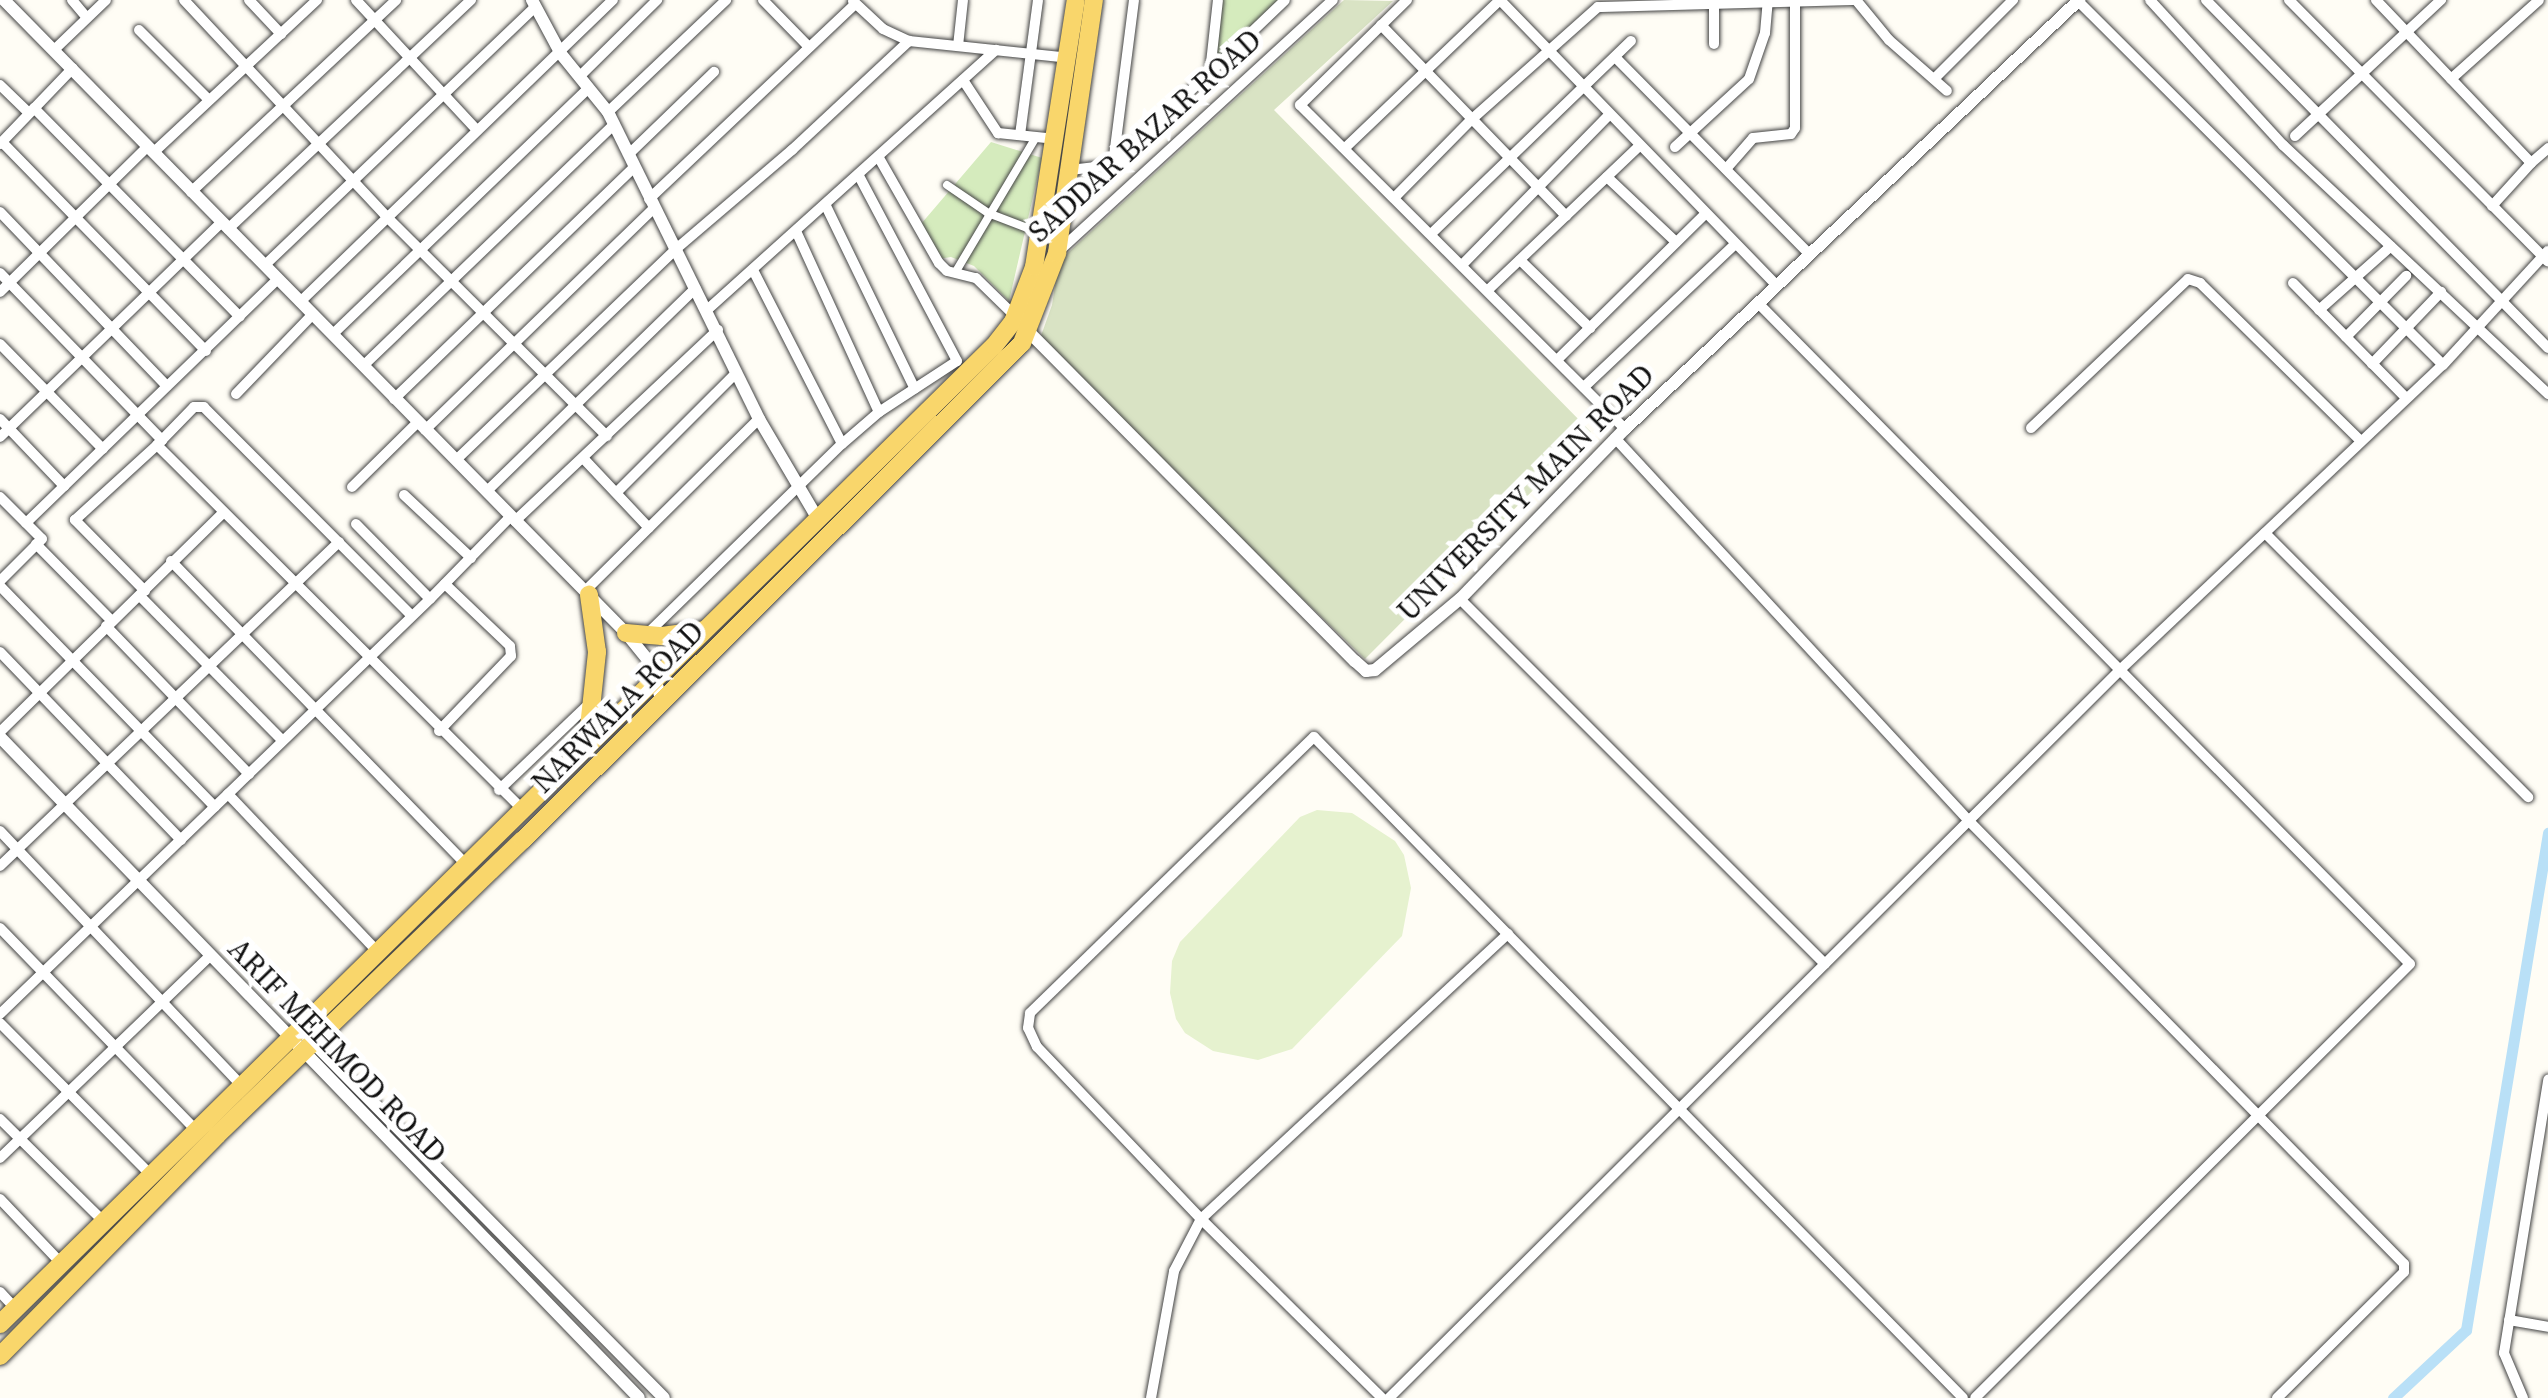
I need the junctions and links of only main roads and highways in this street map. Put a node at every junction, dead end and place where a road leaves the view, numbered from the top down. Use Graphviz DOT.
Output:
graph roads {
  1 [pos="1076,0"];
  2 [pos="1094,0"];
  3 [pos="1022,324"];
  4 [pos="587,594"];
  5 [pos="706,630"];
  6 [pos="636,638"];
  7 [pos="587,746"];
  8 [pos="302,1040"];
  9 [pos="0,1324"];
  10 [pos="0,1356"];
  1 -- 3 [label="main road, NARWALA ROAD"];
  2 -- 3 [label="main road, NARWALA ROAD"];
  3 -- 5 [label="main road, NARWALA ROAD"];
  3 -- 8 [label="main road, NARWALA ROAD"];
  4 -- 7 [label="main road"];
  5 -- 6 [label="main road"];
  5 -- 7 [label="main road, NARWALA ROAD"];
  7 -- 8 [label="main road, NARWALA ROAD"];
  8 -- 9 [label="main road, NARWALA ROAD"];
  8 -- 10 [label="main road, NARWALA ROAD"];
}
